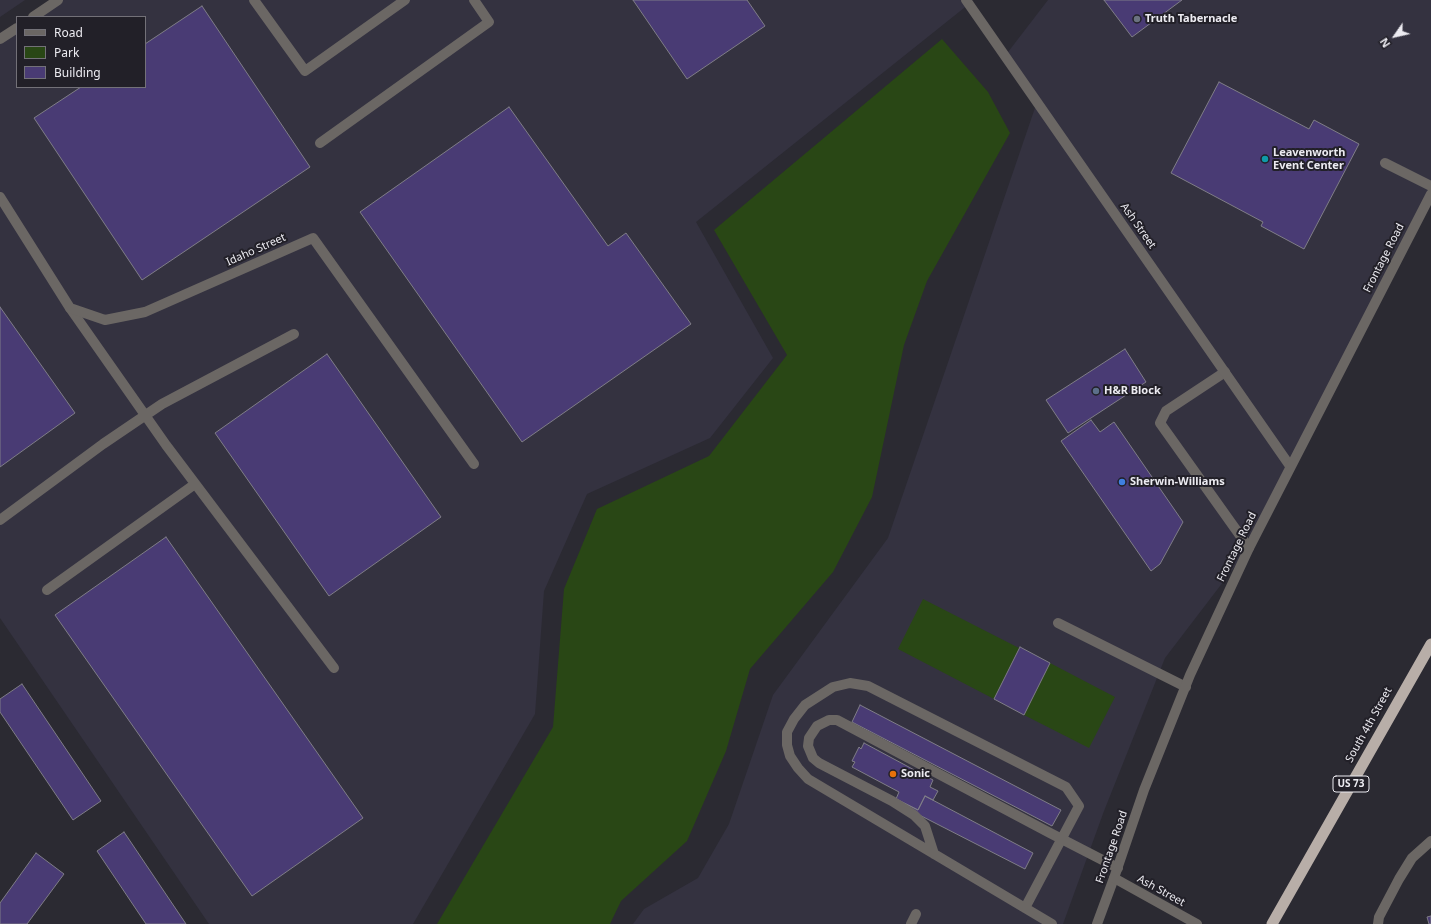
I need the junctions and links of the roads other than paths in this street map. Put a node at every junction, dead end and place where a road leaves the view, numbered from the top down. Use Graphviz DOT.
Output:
graph roads {
  1 [pos="58,0"];
  2 [pos="254,0"];
  3 [pos="474,0"];
  4 [pos="966,0"];
  5 [pos="398,2"];
  6 [pos="34,16"];
  7 [pos="16,29"];
  8 [pos="0,39"];
  9 [pos="320,144"];
  10 [pos="1385,163"];
  11 [pos="1431,186"];
  12 [pos="1431,194"];
  13 [pos="0,197"];
  14 [pos="70,308"];
  15 [pos="294,334"];
  16 [pos="1225,372"];
  17 [pos="145,415"];
  18 [pos="474,464"];
  19 [pos="1290,466"];
  20 [pos="195,484"];
  21 [pos="0,520"];
  22 [pos="1249,548"];
  23 [pos="47,590"];
  24 [pos="1058,623"];
  25 [pos="1429,652"];
  26 [pos="334,668"];
  27 [pos="1186,687"];
  28 [pos="1062,839"];
  29 [pos="1431,841"];
  30 [pos="934,854"];
  31 [pos="1118,868"];
  32 [pos="1114,878"];
  33 [pos="1025,908"];
  34 [pos="916,914"];
  35 [pos="911,924"];
  36 [pos="1052,924"];
  37 [pos="1097,924"];
  38 [pos="1197,924"];
  39 [pos="1272,924"];
  40 [pos="1378,924"];
  1 -- 6 [label="street"];
  2 -- 5 [label="street"];
  3 -- 9 [label="street"];
  4 -- 16 [label="street, Ash Street"];
  7 -- 8 [label="street"];
  10 -- 11 [label="street"];
  12 -- 19 [label="street, Frontage Road"];
  13 -- 14 [label="street"];
  14 -- 17 [label="street"];
  14 -- 18 [label="street, Idaho Street"];
  15 -- 17 [label="street"];
  16 -- 19 [label="street, Ash Street"];
  16 -- 22 [label="street"];
  17 -- 20 [label="street"];
  17 -- 21 [label="street"];
  19 -- 22 [label="street, Frontage Road"];
  20 -- 23 [label="street"];
  20 -- 26 [label="street"];
  22 -- 27 [label="street, Frontage Road"];
  24 -- 27 [label="street"];
  25 -- 39 [label="highway, South 4th Street / US 73"];
  27 -- 31 [label="street, Frontage Road"];
  28 -- 30 [label="street"];
  28 -- 30 [label="street"];
  28 -- 31 [label="street"];
  28 -- 33 [label="street"];
  29 -- 40 [label="street"];
  30 -- 33 [label="street"];
  31 -- 32 [label="street, Frontage Road"];
  32 -- 37 [label="street, Frontage Road"];
  32 -- 38 [label="street, Ash Street"];
  33 -- 36 [label="street"];
  34 -- 35 [label="street"];
}
